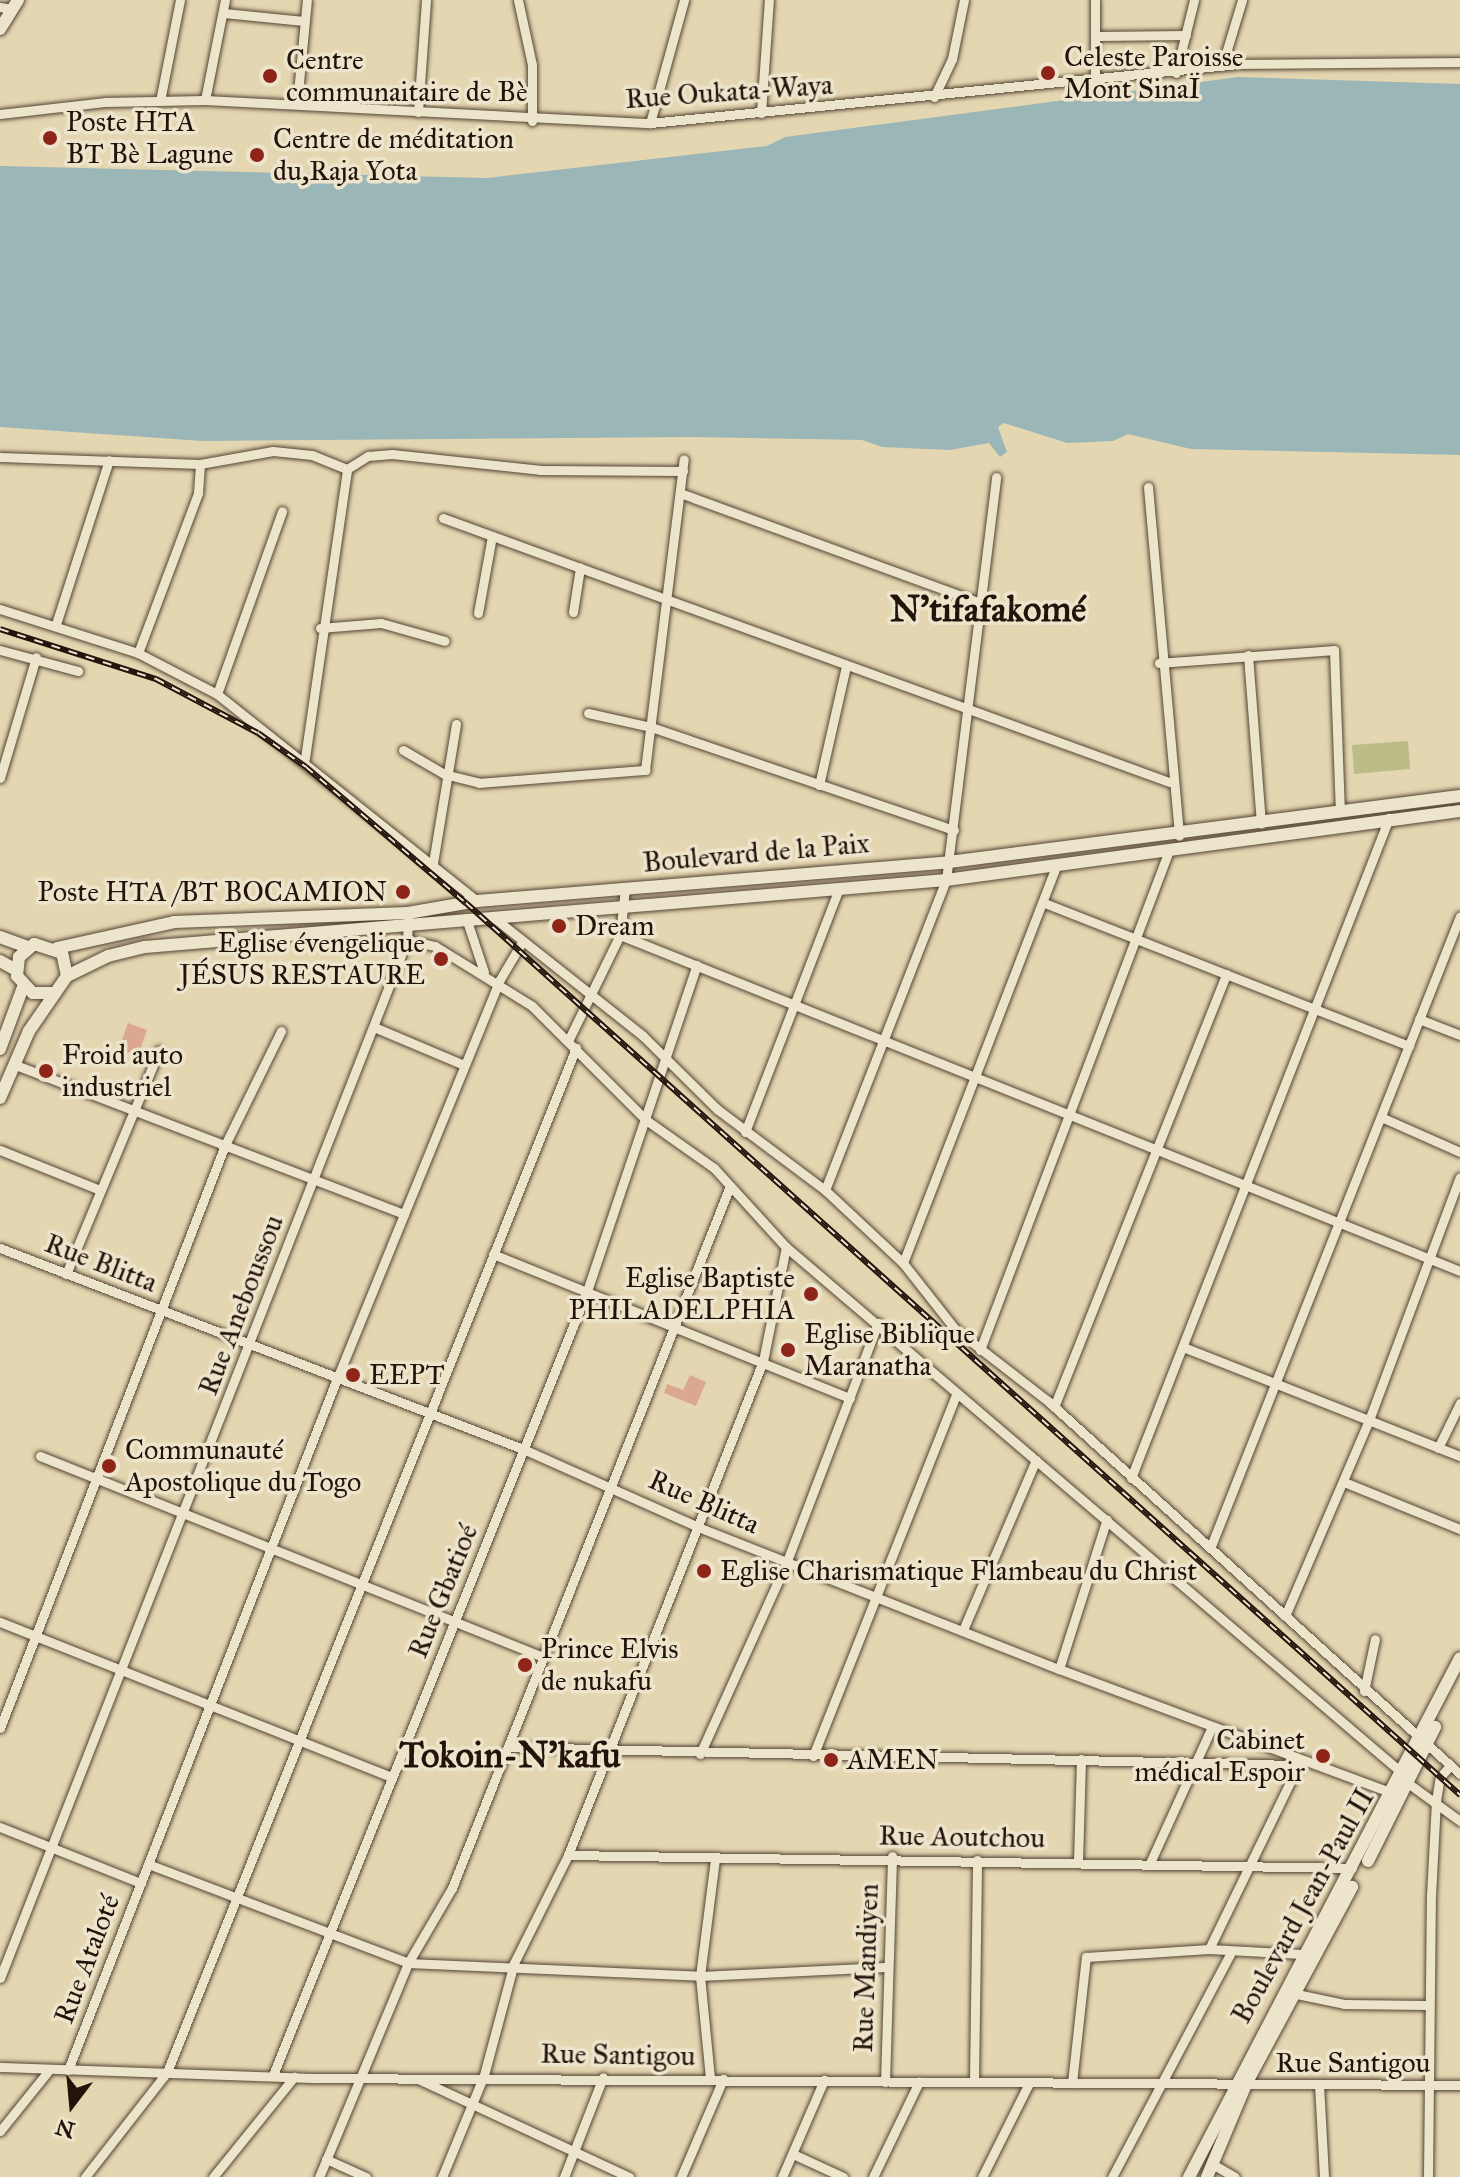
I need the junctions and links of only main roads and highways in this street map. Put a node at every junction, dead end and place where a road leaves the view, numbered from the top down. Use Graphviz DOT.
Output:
graph roads {
  1 [pos="10,5"];
  2 [pos="0,29"];
  3 [pos="1460,796"];
  4 [pos="1460,811"];
  5 [pos="1388,812"];
  6 [pos="264,916"];
  7 [pos="408,927"];
  8 [pos="0,937"];
  9 [pos="266,938"];
  10 [pos="28,947"];
  11 [pos="57,948"];
  12 [pos="0,961"];
  13 [pos="16,970"];
  14 [pos="67,976"];
  15 [pos="23,987"];
  16 [pos="51,993"];
  17 [pos="0,1049"];
  18 [pos="0,1098"];
  19 [pos="1460,1658"];
  20 [pos="1460,1676"];
  21 [pos="1425,1739"];
  22 [pos="1403,1778"];
  23 [pos="1240,2083"];
  24 [pos="1210,2171"];
  25 [pos="1189,2177"];
  1 -- 2 [label="main road"];
  3 -- 5 [label="main road, Boulevard de la Paix"];
  4 -- 5 [label="main road, Boulevard de la Paix"];
  5 -- 7 [label="main road, Boulevard de la Paix"];
  5 -- 7 [label="main road, Boulevard de la Paix"];
  6 -- 7 [label="main road, Boulevard de la Paix"];
  6 -- 9 [label="main road"];
  6 -- 11 [label="main road, Boulevard de la Paix"];
  7 -- 9 [label="main road, Boulevard de la Paix"];
  8 -- 10 [label="main road"];
  9 -- 14 [label="main road, Boulevard de la Paix"];
  10 -- 11 [label="main road"];
  10 -- 13 [label="main road"];
  11 -- 14 [label="main road"];
  12 -- 13 [label="main road"];
  13 -- 15 [label="main road"];
  14 -- 16 [label="main road"];
  15 -- 16 [label="main road"];
  15 -- 17 [label="main road"];
  16 -- 18 [label="main road"];
  19 -- 21 [label="main road, Boulevard Jean-Paul II"];
  20 -- 21 [label="main road, Boulevard Jean-Paul II"];
  21 -- 22 [label="main road, Boulevard Jean-Paul II"];
  22 -- 23 [label="main road, Boulevard Jean-Paul II"];
  22 -- 23 [label="main road, Boulevard Jean-Paul II"];
  23 -- 24 [label="main road, Boulevard Jean-Paul II"];
  23 -- 25 [label="main road, Boulevard Jean-Paul II"];
}
